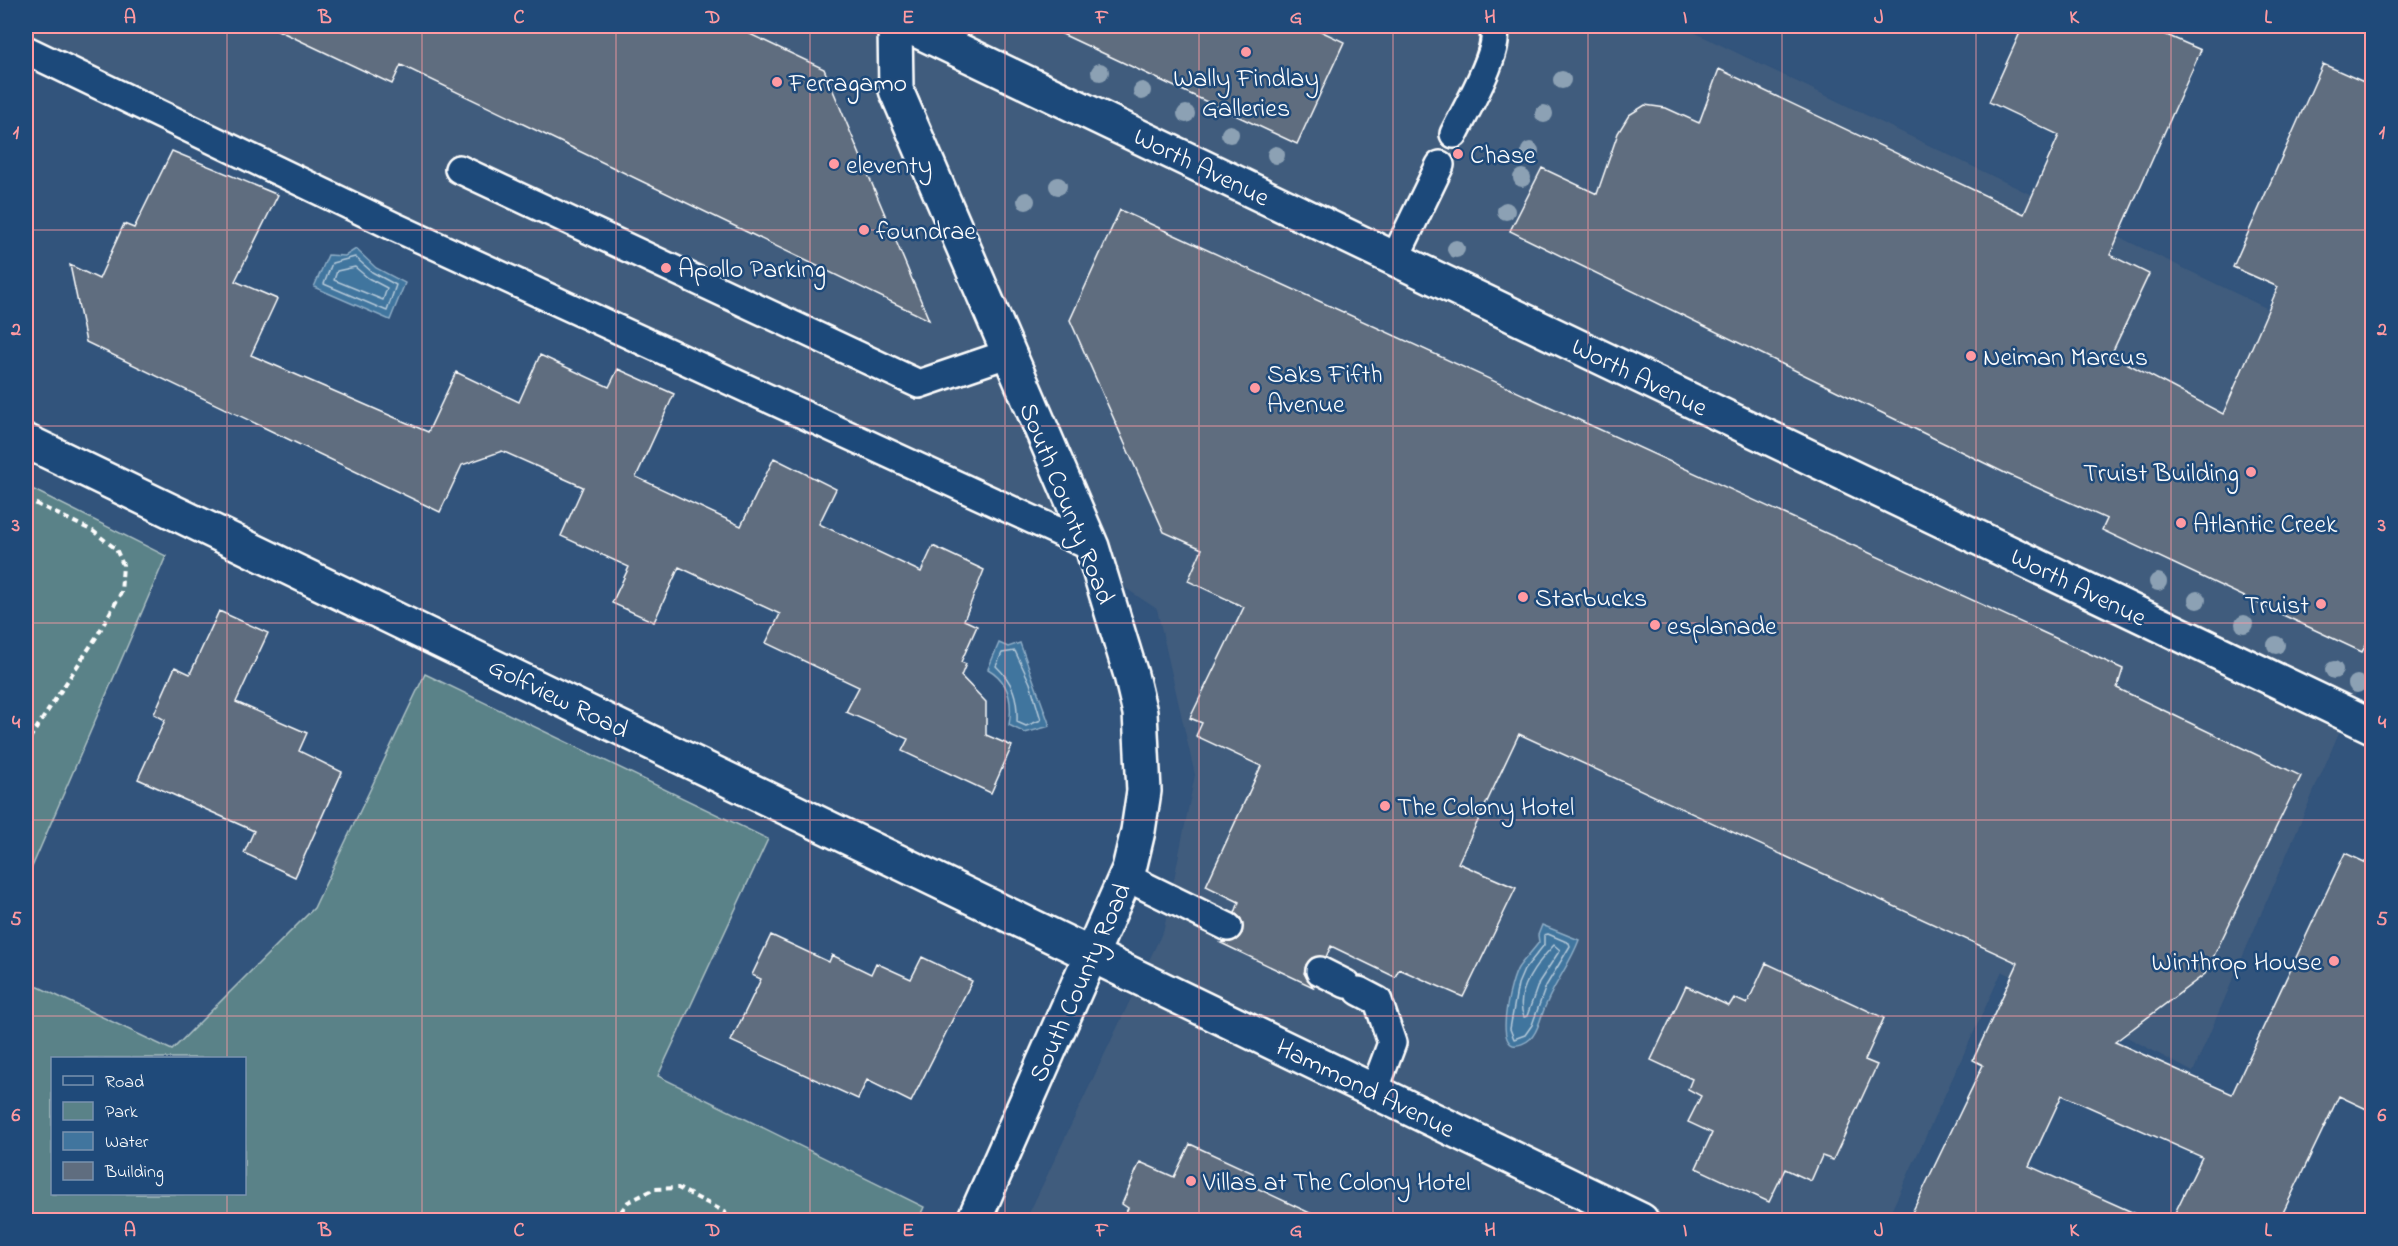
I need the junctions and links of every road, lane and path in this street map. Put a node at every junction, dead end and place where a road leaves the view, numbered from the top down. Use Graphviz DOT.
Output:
graph roads {
  1 [pos="895,26"];
  2 [pos="908,26"];
  3 [pos="1492,26"];
  4 [pos="26,50"];
  5 [pos="1454,134"];
  6 [pos="1440,165"];
  7 [pos="459,169"];
  8 [pos="1395,258"];
  9 [pos="1007,354"];
  10 [pos="26,441"];
  11 [pos="26,499"];
  12 [pos="1092,547"];
  13 [pos="2373,726"];
  14 [pos="26,744"];
  15 [pos="1126,877"];
  16 [pos="1228,927"];
  17 [pos="1092,954"];
  18 [pos="1320,971"];
  19 [pos="1374,1090"];
  20 [pos="615,1221"];
  21 [pos="727,1221"];
  22 [pos="974,1221"];
  23 [pos="1641,1221"];
  1 -- 9 [label="street, South County Road"];
  2 -- 8 [label="street, Worth Avenue"];
  3 -- 5 [label="lane"];
  4 -- 12 [label="lane"];
  6 -- 8 [label="lane"];
  7 -- 9 [label="lane"];
  8 -- 13 [label="street, Worth Avenue"];
  9 -- 12 [label="street, South County Road"];
  10 -- 17 [label="street, Golfview Road"];
  11 -- 14 [label="path"];
  12 -- 15 [label="street, South County Road"];
  15 -- 16 [label="lane"];
  15 -- 17 [label="street, South County Road"];
  17 -- 19 [label="street, Hammond Avenue"];
  17 -- 22 [label="street, South County Road"];
  18 -- 19 [label="lane"];
  19 -- 23 [label="street, Hammond Avenue"];
  20 -- 21 [label="path"];
}
